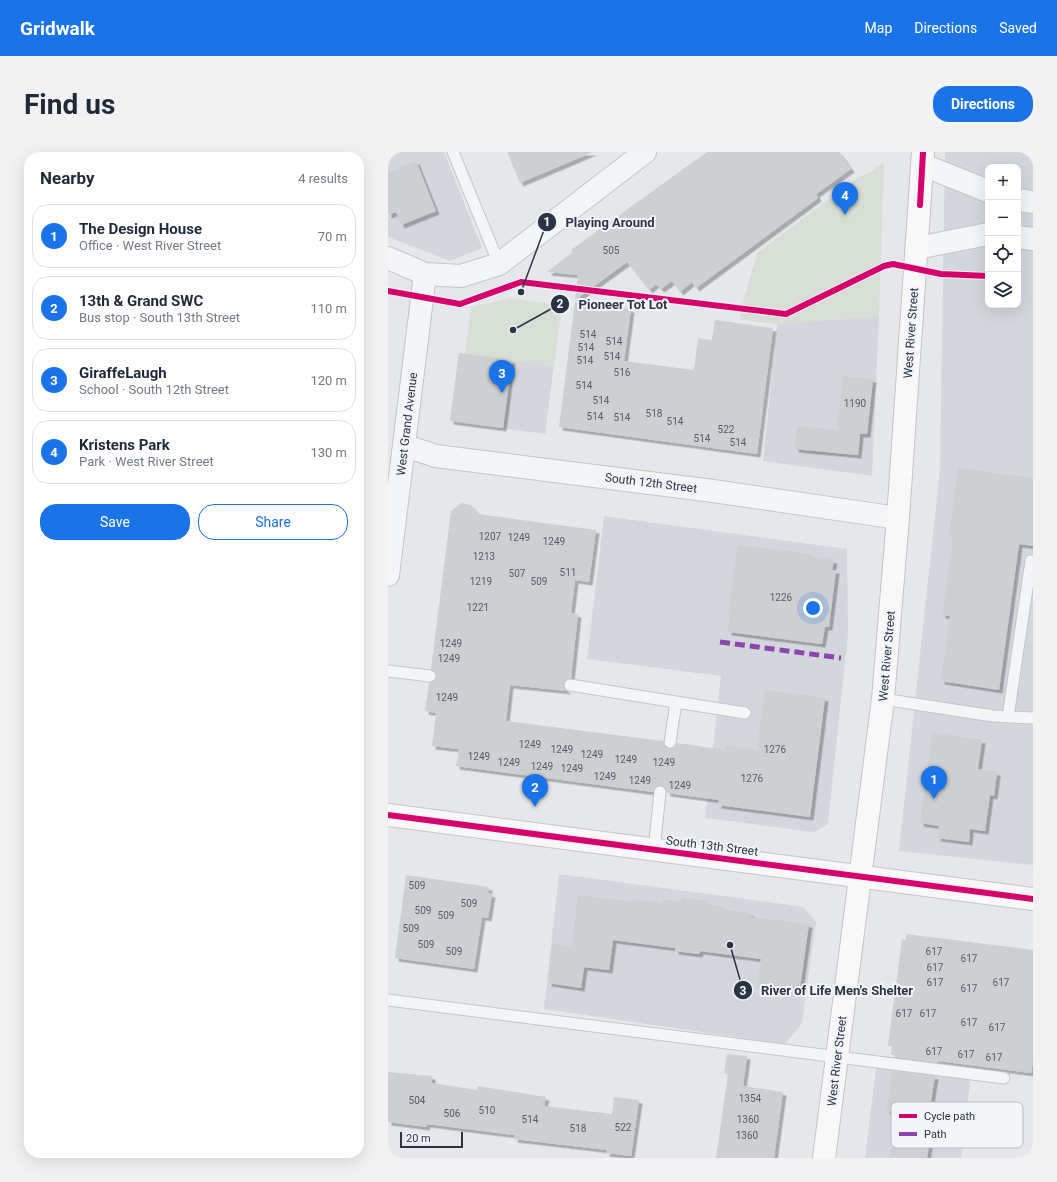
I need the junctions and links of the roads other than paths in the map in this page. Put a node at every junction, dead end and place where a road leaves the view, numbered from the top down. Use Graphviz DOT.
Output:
graph roads {
  1 [pos="453,152"];
  2 [pos="633,156"];
  3 [pos="923,159"];
  4 [pos="985,189"];
  5 [pos="1021,200"];
  6 [pos="1033,202"];
  7 [pos="985,235"];
  8 [pos="1021,237"];
  9 [pos="1033,239"];
  10 [pos="917,248"];
  11 [pos="388,258"];
  12 [pos="499,264"];
  13 [pos="426,274"];
  14 [pos="405,446"];
  15 [pos="898,518"];
  16 [pos="1033,561"];
  17 [pos="388,575"];
  18 [pos="388,671"];
  19 [pos="430,676"];
  20 [pos="570,686"];
  21 [pos="883,699"];
  22 [pos="676,702"];
  23 [pos="745,713"];
  24 [pos="1008,717"];
  25 [pos="1033,718"];
  26 [pos="670,742"];
  27 [pos="660,792"];
  28 [pos="388,815"];
  29 [pos="654,850"];
  30 [pos="861,877"];
  31 [pos="1033,899"];
  32 [pos="388,1000"];
  33 [pos="838,1057"];
  34 [pos="1004,1078"];
  35 [pos="824,1158"];
  1 -- 12 [label="lane"];
  2 -- 12 [label="street"];
  3 -- 4 [label="street"];
  3 -- 10 [label="main road, West River Street"];
  5 -- 6 [label="street"];
  7 -- 10 [label="street"];
  8 -- 9 [label="street"];
  10 -- 15 [label="main road, West River Street"];
  11 -- 13 [label="street"];
  12 -- 13 [label="street"];
  13 -- 14 [label="street, West Grand Avenue"];
  14 -- 15 [label="street, South 12th Street"];
  14 -- 17 [label="street, West Grand Avenue"];
  15 -- 21 [label="main road, West River Street"];
  16 -- 24 [label="lane"];
  18 -- 19 [label="lane"];
  20 -- 22 [label="lane"];
  21 -- 24 [label="lane"];
  21 -- 30 [label="main road, West River Street"];
  22 -- 23 [label="lane"];
  22 -- 26 [label="lane"];
  24 -- 25 [label="lane"];
  27 -- 29 [label="lane"];
  28 -- 29 [label="main road, South 13th Street"];
  29 -- 30 [label="main road, South 13th Street"];
  30 -- 31 [label="main road, South 13th Street"];
  30 -- 33 [label="main road, West River Street"];
  32 -- 33 [label="lane"];
  33 -- 34 [label="lane"];
  33 -- 35 [label="main road, West River Street"];
}
